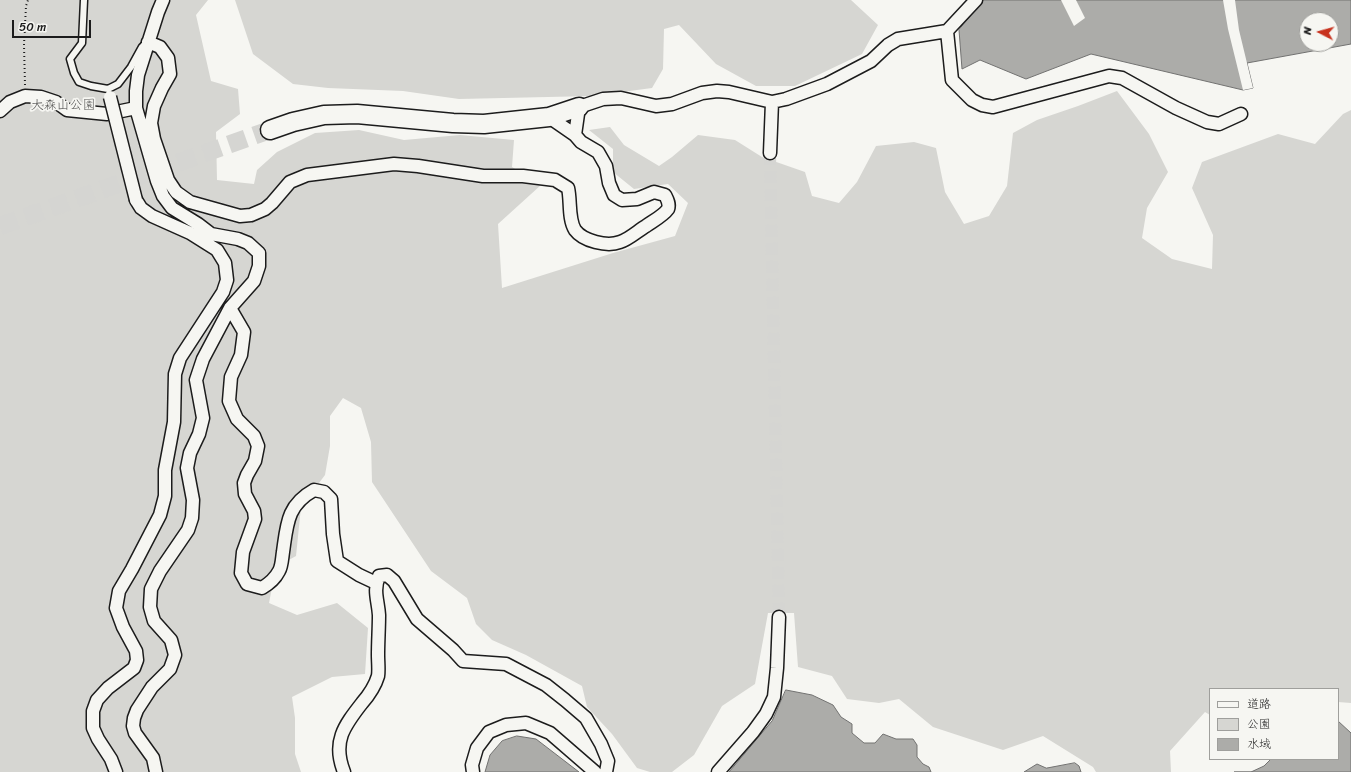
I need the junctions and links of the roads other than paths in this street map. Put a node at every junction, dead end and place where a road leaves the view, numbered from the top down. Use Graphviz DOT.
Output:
graph roads {
  1 [pos="84,0"];
  2 [pos="163,0"];
  3 [pos="976,0"];
  4 [pos="947,30"];
  5 [pos="148,42"];
  6 [pos="109,93"];
  7 [pos="772,102"];
  8 [pos="579,107"];
  9 [pos="136,108"];
  10 [pos="0,111"];
  11 [pos="1241,114"];
  12 [pos="549,117"];
  13 [pos="146,124"];
  14 [pos="270,130"];
  15 [pos="575,135"];
  16 [pos="770,153"];
  17 [pos="230,308"];
  18 [pos="376,583"];
  19 [pos="779,617"];
  20 [pos="116,772"];
  21 [pos="156,772"];
  22 [pos="344,772"];
  23 [pos="473,772"];
  24 [pos="595,772"];
  25 [pos="606,772"];
  26 [pos="718,772"];
  1 -- 6 [label="lane"];
  2 -- 5 [label="street"];
  3 -- 4 [label="street"];
  4 -- 7 [label="street"];
  4 -- 11 [label="street"];
  5 -- 6 [label="lane"];
  5 -- 9 [label="street"];
  5 -- 13 [label="street"];
  6 -- 20 [label="street, bridge"];
  7 -- 8 [label="street"];
  7 -- 16 [label="street"];
  8 -- 12 [label="street"];
  8 -- 15 [label="street"];
  9 -- 10 [label="street"];
  9 -- 13 [label="street"];
  12 -- 14 [label="street"];
  12 -- 15 [label="street"];
  13 -- 15 [label="street"];
  13 -- 17 [label="street"];
  17 -- 18 [label="street"];
  17 -- 21 [label="street"];
  18 -- 22 [label="street"];
  18 -- 25 [label="street"];
  19 -- 26 [label="street"];
  23 -- 24 [label="street"];
}
